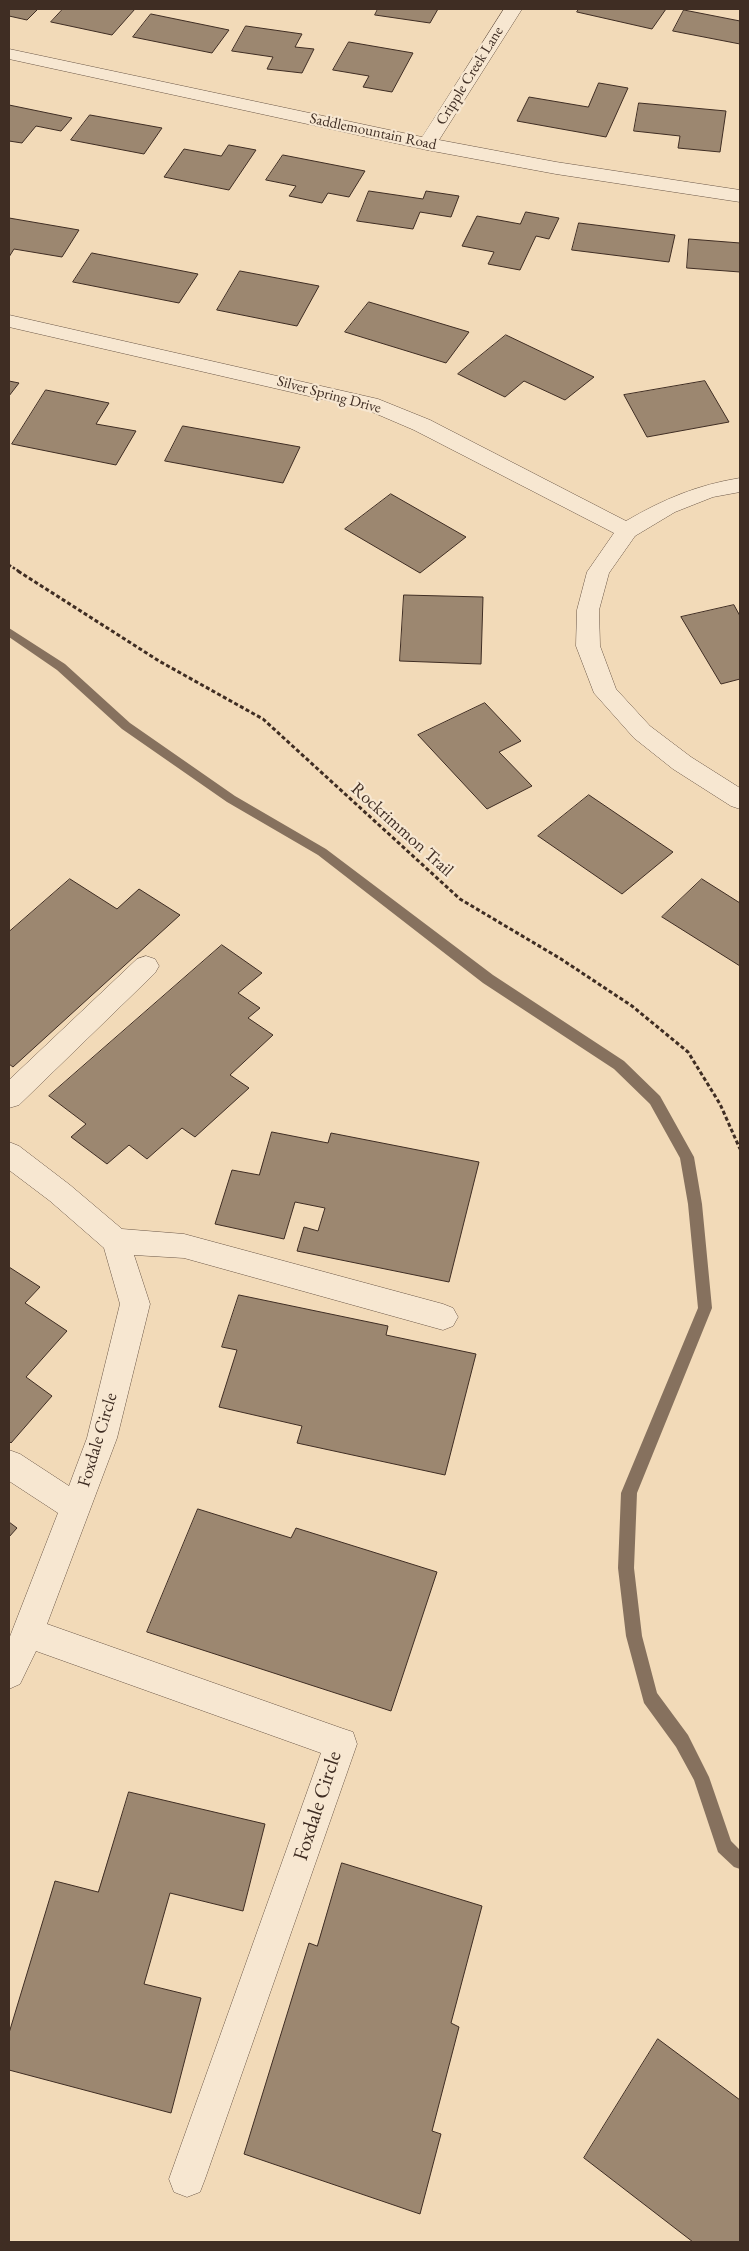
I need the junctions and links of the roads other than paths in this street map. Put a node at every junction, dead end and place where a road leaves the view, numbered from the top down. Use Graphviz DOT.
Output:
graph roads {
  1 [pos="513,9"];
  2 [pos="9,54"];
  3 [pos="427,144"];
  4 [pos="740,196"];
  5 [pos="9,321"];
  6 [pos="740,485"];
  7 [pos="626,531"];
  8 [pos="740,800"];
  9 [pos="146,966"];
  10 [pos="9,1097"];
  11 [pos="9,1154"];
  12 [pos="116,1241"];
  13 [pos="443,1317"];
  14 [pos="9,1464"];
  15 [pos="76,1508"];
  16 [pos="28,1633"];
  17 [pos="9,1673"];
  18 [pos="187,2180"];
  1 -- 3 [label="street, Cripple Creek Lane"];
  2 -- 3 [label="street, Saddlemountain Road"];
  3 -- 4 [label="street, Saddlemountain Road"];
  5 -- 7 [label="street, Silver Spring Drive"];
  6 -- 7 [label="street"];
  7 -- 8 [label="street"];
  9 -- 10 [label="street"];
  11 -- 12 [label="street"];
  12 -- 13 [label="street"];
  12 -- 15 [label="street, Foxdale Circle"];
  14 -- 15 [label="street"];
  15 -- 16 [label="street, Foxdale Circle"];
  16 -- 17 [label="street, Foxdale Circle"];
  16 -- 18 [label="street, Foxdale Circle"];
}
